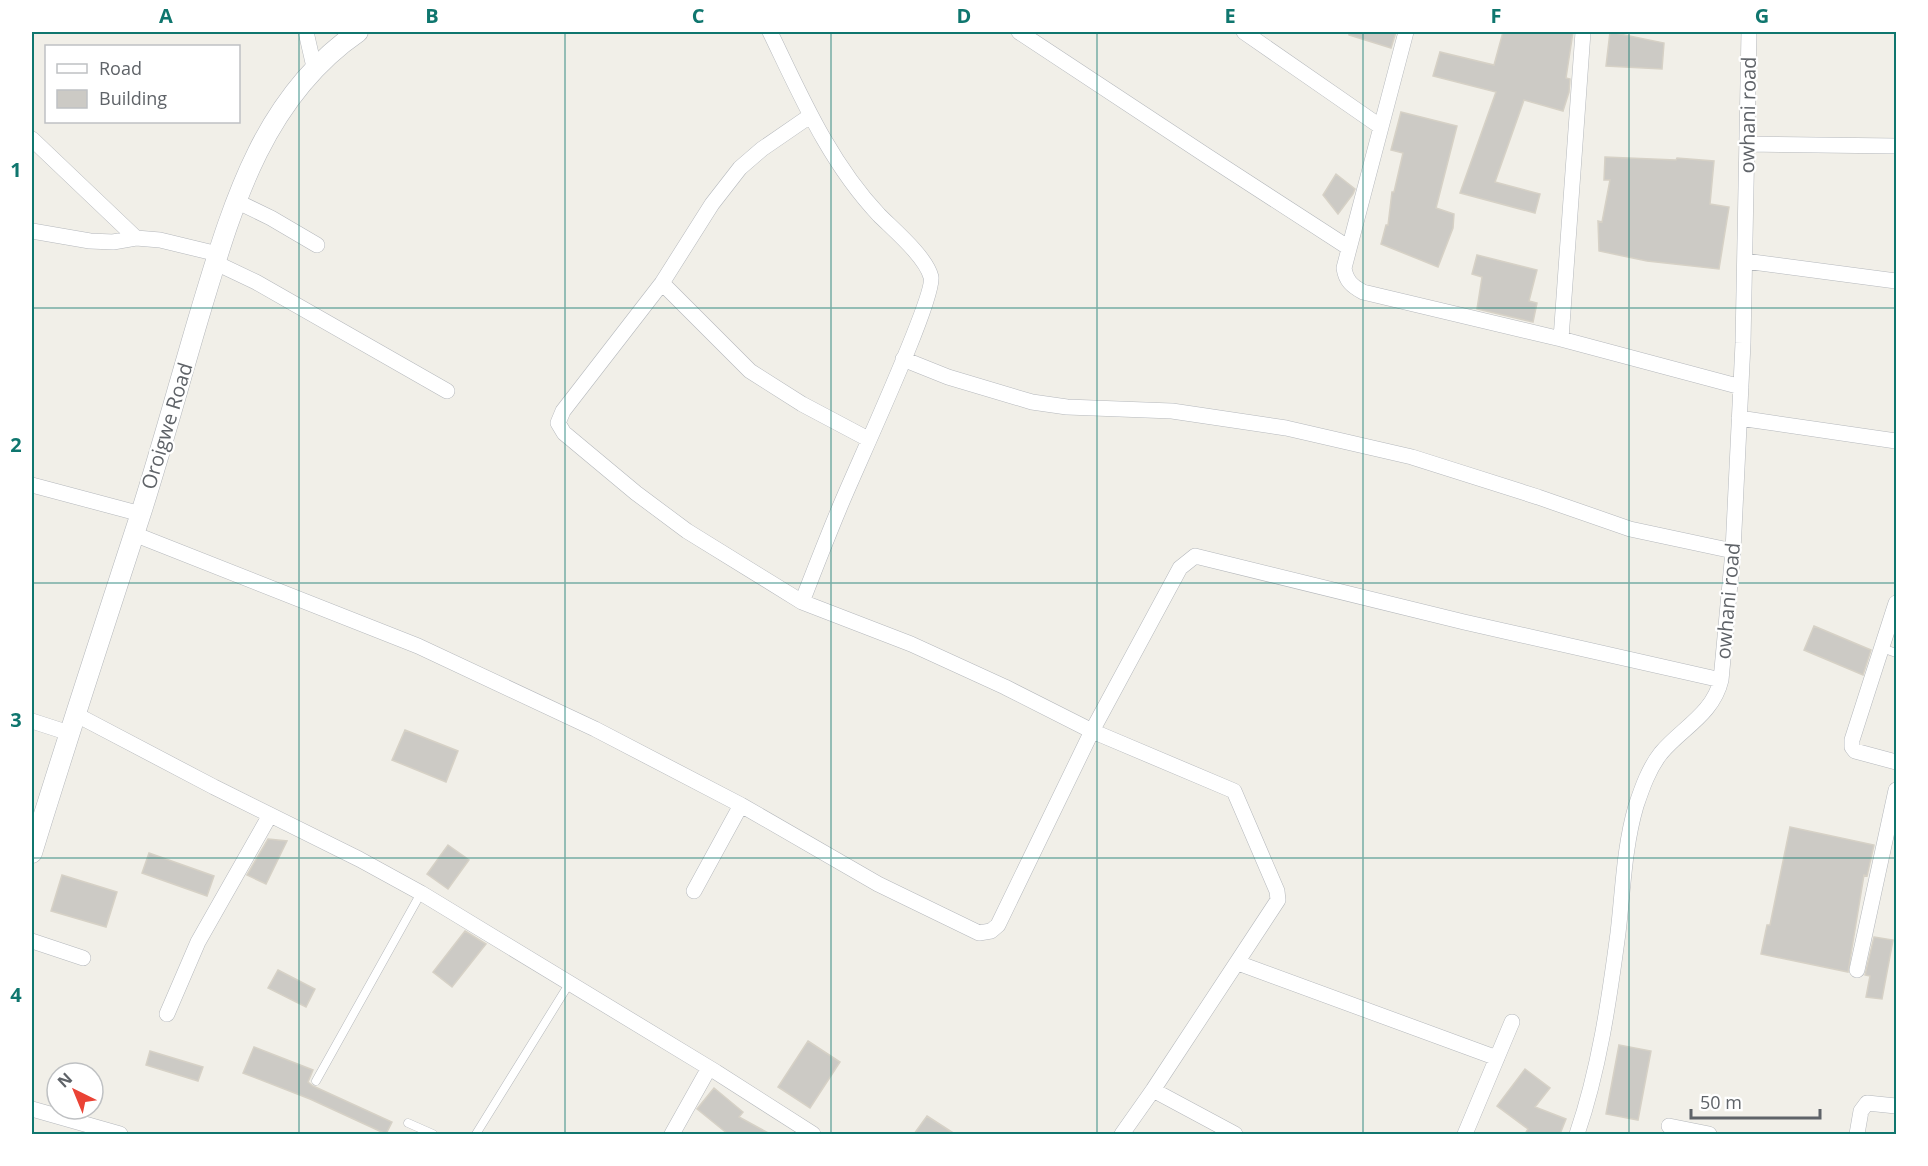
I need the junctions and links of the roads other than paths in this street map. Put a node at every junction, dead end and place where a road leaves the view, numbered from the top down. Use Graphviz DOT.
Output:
graph roads {
  1 [pos="306,32"];
  2 [pos="358,32"];
  3 [pos="770,32"];
  4 [pos="1019,32"];
  5 [pos="1244,32"];
  6 [pos="1406,32"];
  7 [pos="1583,32"];
  8 [pos="1749,32"];
  9 [pos="314,67"];
  10 [pos="810,116"];
  11 [pos="1381,127"];
  12 [pos="32,139"];
  13 [pos="1747,144"];
  14 [pos="1896,146"];
  15 [pos="236,201"];
  16 [pos="32,231"];
  17 [pos="136,238"];
  18 [pos="317,245"];
  19 [pos="1349,248"];
  20 [pos="217,258"];
  21 [pos="1745,261"];
  22 [pos="1896,281"];
  23 [pos="662,283"];
  24 [pos="1561,339"];
  25 [pos="903,359"];
  26 [pos="1741,387"];
  27 [pos="447,391"];
  28 [pos="1739,418"];
  29 [pos="868,439"];
  30 [pos="1896,441"];
  31 [pos="32,485"];
  32 [pos="141,514"];
  33 [pos="134,534"];
  34 [pos="1733,552"];
  35 [pos="802,602"];
  36 [pos="1896,603"];
  37 [pos="1889,651"];
  38 [pos="1721,680"];
  39 [pos="32,720"];
  40 [pos="72,724"];
  41 [pos="1092,731"];
  42 [pos="1896,762"];
  43 [pos="1896,790"];
  44 [pos="741,805"];
  45 [pos="270,815"];
  46 [pos="32,853"];
  47 [pos="694,891"];
  48 [pos="421,893"];
  49 [pos="32,941"];
  50 [pos="82,958"];
  51 [pos="1238,963"];
  52 [pos="1857,970"];
  53 [pos="569,984"];
  54 [pos="167,1014"];
  55 [pos="1512,1022"];
  56 [pos="1497,1058"];
  57 [pos="709,1068"];
  58 [pos="316,1082"];
  59 [pos="1153,1090"];
  60 [pos="1896,1106"];
  61 [pos="32,1109"];
  62 [pos="408,1123"];
  63 [pos="1669,1126"];
  64 [pos="120,1134"];
  65 [pos="432,1134"];
  66 [pos="476,1134"];
  67 [pos="672,1134"];
  68 [pos="813,1134"];
  69 [pos="1122,1134"];
  70 [pos="1235,1134"];
  71 [pos="1465,1134"];
  72 [pos="1577,1134"];
  73 [pos="1709,1134"];
  74 [pos="1857,1134"];
  1 -- 9 [label="street"];
  2 -- 9 [label="street, Oroigwe Road"];
  3 -- 10 [label="street"];
  4 -- 19 [label="street"];
  5 -- 11 [label="street"];
  6 -- 11 [label="street"];
  7 -- 24 [label="street"];
  8 -- 13 [label="street, owhani road"];
  9 -- 15 [label="street, Oroigwe Road"];
  10 -- 23 [label="street"];
  10 -- 25 [label="street"];
  11 -- 19 [label="street"];
  12 -- 17 [label="street"];
  13 -- 14 [label="street"];
  13 -- 21 [label="street, owhani road"];
  15 -- 18 [label="street"];
  15 -- 20 [label="street, Oroigwe Road"];
  16 -- 17 [label="street"];
  17 -- 20 [label="street"];
  19 -- 24 [label="street"];
  20 -- 27 [label="street"];
  20 -- 32 [label="street, Oroigwe Road"];
  21 -- 22 [label="street"];
  21 -- 26 [label="street, owhani road"];
  23 -- 29 [label="street"];
  23 -- 35 [label="street"];
  24 -- 26 [label="street"];
  25 -- 29 [label="street"];
  25 -- 34 [label="street"];
  26 -- 28 [label="street, owhani road"];
  28 -- 30 [label="street"];
  28 -- 34 [label="street, owhani road"];
  29 -- 35 [label="street"];
  31 -- 32 [label="street"];
  32 -- 33 [label="street, Oroigwe Road"];
  33 -- 40 [label="street, Oroigwe Road"];
  33 -- 44 [label="street"];
  34 -- 38 [label="street, owhani road"];
  35 -- 41 [label="street"];
  36 -- 37 [label="street"];
  37 -- 42 [label="street"];
  38 -- 41 [label="street"];
  38 -- 72 [label="street, owhani road"];
  39 -- 40 [label="street"];
  40 -- 45 [label="street"];
  40 -- 46 [label="street, Oroigwe Road"];
  41 -- 44 [label="street"];
  41 -- 51 [label="street"];
  43 -- 52 [label="street"];
  44 -- 47 [label="street"];
  45 -- 48 [label="street"];
  45 -- 54 [label="street"];
  48 -- 53 [label="street"];
  48 -- 58 [label="lane"];
  49 -- 50 [label="street"];
  51 -- 56 [label="street"];
  51 -- 59 [label="street"];
  53 -- 57 [label="street"];
  53 -- 66 [label="lane"];
  55 -- 56 [label="street"];
  56 -- 71 [label="street"];
  57 -- 67 [label="street"];
  57 -- 68 [label="street"];
  59 -- 69 [label="street"];
  59 -- 70 [label="street"];
  60 -- 74 [label="street"];
  61 -- 64 [label="street"];
  62 -- 65 [label="lane"];
  63 -- 73 [label="street"];
}
